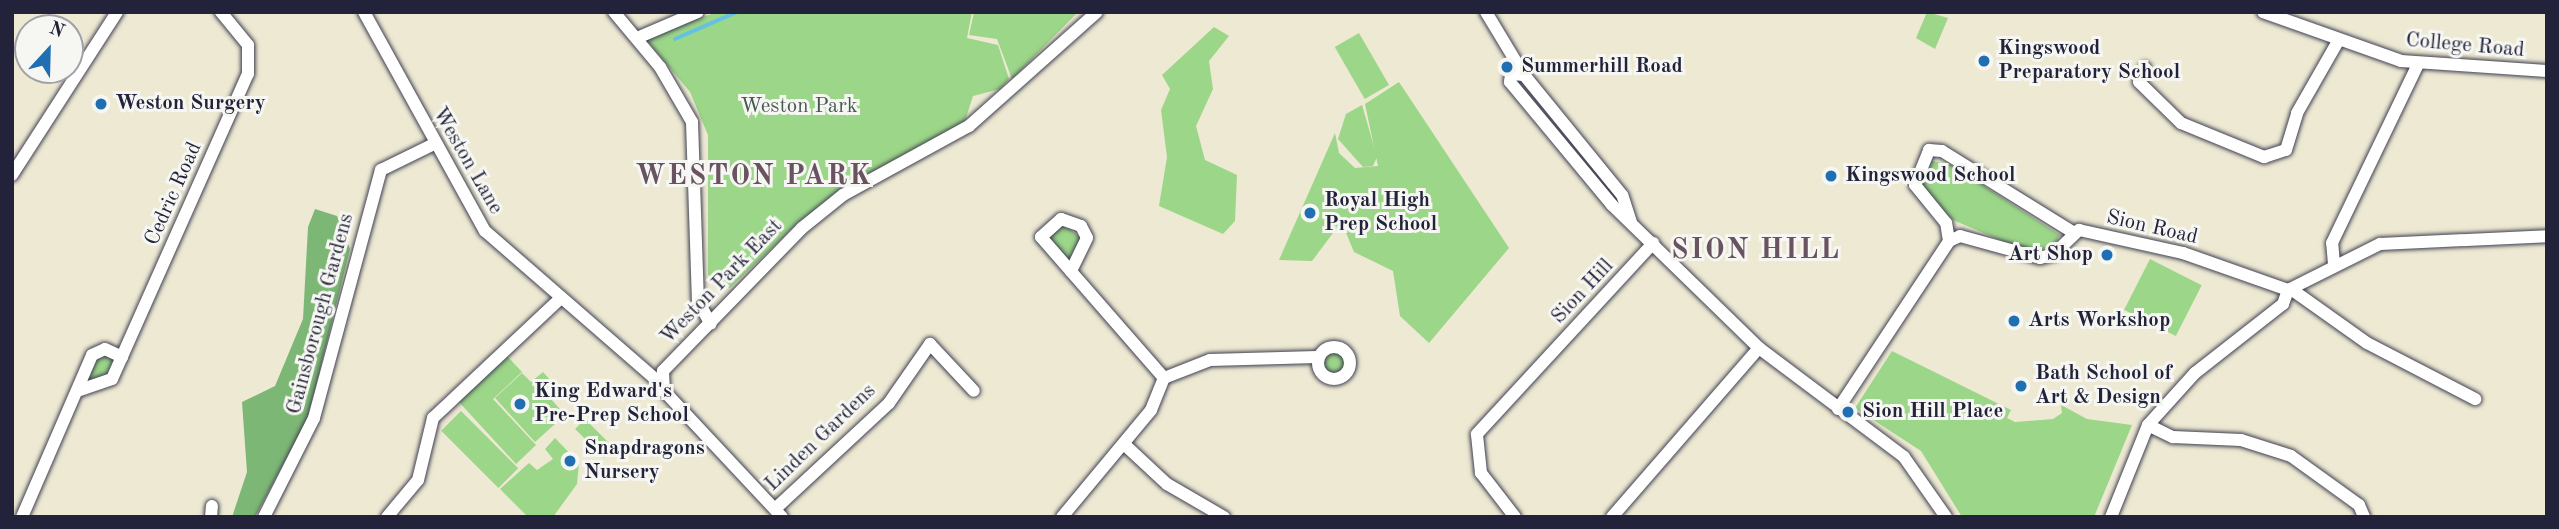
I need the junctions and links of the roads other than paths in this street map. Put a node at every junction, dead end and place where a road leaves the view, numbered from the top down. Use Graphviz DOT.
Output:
graph roads {
  1 [pos="117,12"];
  2 [pos="221,12"];
  3 [pos="364,12"];
  4 [pos="614,12"];
  5 [pos="698,12"];
  6 [pos="1097,12"];
  7 [pos="1486,12"];
  8 [pos="2263,12"];
  9 [pos="637,38"];
  10 [pos="2339,41"];
  11 [pos="2401,61"];
  12 [pos="2418,64"];
  13 [pos="2145,68"];
  14 [pos="2547,71"];
  15 [pos="2403,83"];
  16 [pos="434,144"];
  17 [pos="12,176"];
  18 [pos="2071,231"];
  19 [pos="2547,236"];
  20 [pos="1949,241"];
  21 [pos="1653,243"];
  22 [pos="2334,264"];
  23 [pos="1071,271"];
  24 [pos="2290,290"];
  25 [pos="561,298"];
  26 [pos="711,324"];
  27 [pos="1759,348"];
  28 [pos="122,357"];
  29 [pos="1317,357"];
  30 [pos="1164,378"];
  31 [pos="663,389"];
  32 [pos="77,391"];
  33 [pos="974,391"];
  34 [pos="2475,399"];
  35 [pos="1838,409"];
  36 [pos="2148,425"];
  37 [pos="1125,445"];
  38 [pos="778,513"];
  39 [pos="22,517"];
  40 [pos="264,517"];
  41 [pos="387,517"];
  42 [pos="1062,517"];
  43 [pos="1224,517"];
  44 [pos="1515,517"];
  45 [pos="1612,517"];
  46 [pos="1946,517"];
  47 [pos="2111,517"];
  48 [pos="2364,517"];
  1 -- 17 [label="street"];
  2 -- 28 [label="street, Cedric Road"];
  3 -- 16 [label="street, Weston Lane"];
  4 -- 9 [label="street"];
  5 -- 9 [label="street"];
  6 -- 26 [label="street, Weston Park East"];
  7 -- 21 [label="street"];
  8 -- 10 [label="street, College Road"];
  9 -- 26 [label="street"];
  10 -- 11 [label="street, College Road"];
  10 -- 13 [label="street"];
  11 -- 12 [label="street, College Road"];
  11 -- 15 [label="street"];
  12 -- 14 [label="street, College Road"];
  12 -- 15 [label="street"];
  15 -- 22 [label="street"];
  16 -- 25 [label="street, Weston Lane"];
  16 -- 40 [label="street, Gainsborough Gardens"];
  18 -- 20 [label="street"];
  18 -- 20 [label="street"];
  18 -- 24 [label="street, Sion Road"];
  19 -- 22 [label="street"];
  20 -- 35 [label="street"];
  21 -- 27 [label="street"];
  21 -- 44 [label="street, Sion Hill"];
  22 -- 24 [label="street"];
  23 -- 30 [label="street"];
  24 -- 34 [label="street, Sion Road"];
  24 -- 36 [label="street"];
  25 -- 31 [label="street, Weston Lane"];
  25 -- 41 [label="street"];
  26 -- 31 [label="street, Weston Park East"];
  27 -- 35 [label="street"];
  27 -- 45 [label="street"];
  28 -- 32 [label="street, Cedric Road"];
  28 -- 32 [label="street"];
  29 -- 30 [label="street"];
  30 -- 37 [label="street"];
  31 -- 38 [label="street, Weston Lane"];
  32 -- 39 [label="street"];
  33 -- 38 [label="street, Linden Gardens"];
  35 -- 46 [label="street"];
  36 -- 47 [label="street"];
  36 -- 48 [label="street"];
  37 -- 42 [label="street"];
  37 -- 43 [label="street"];
}
